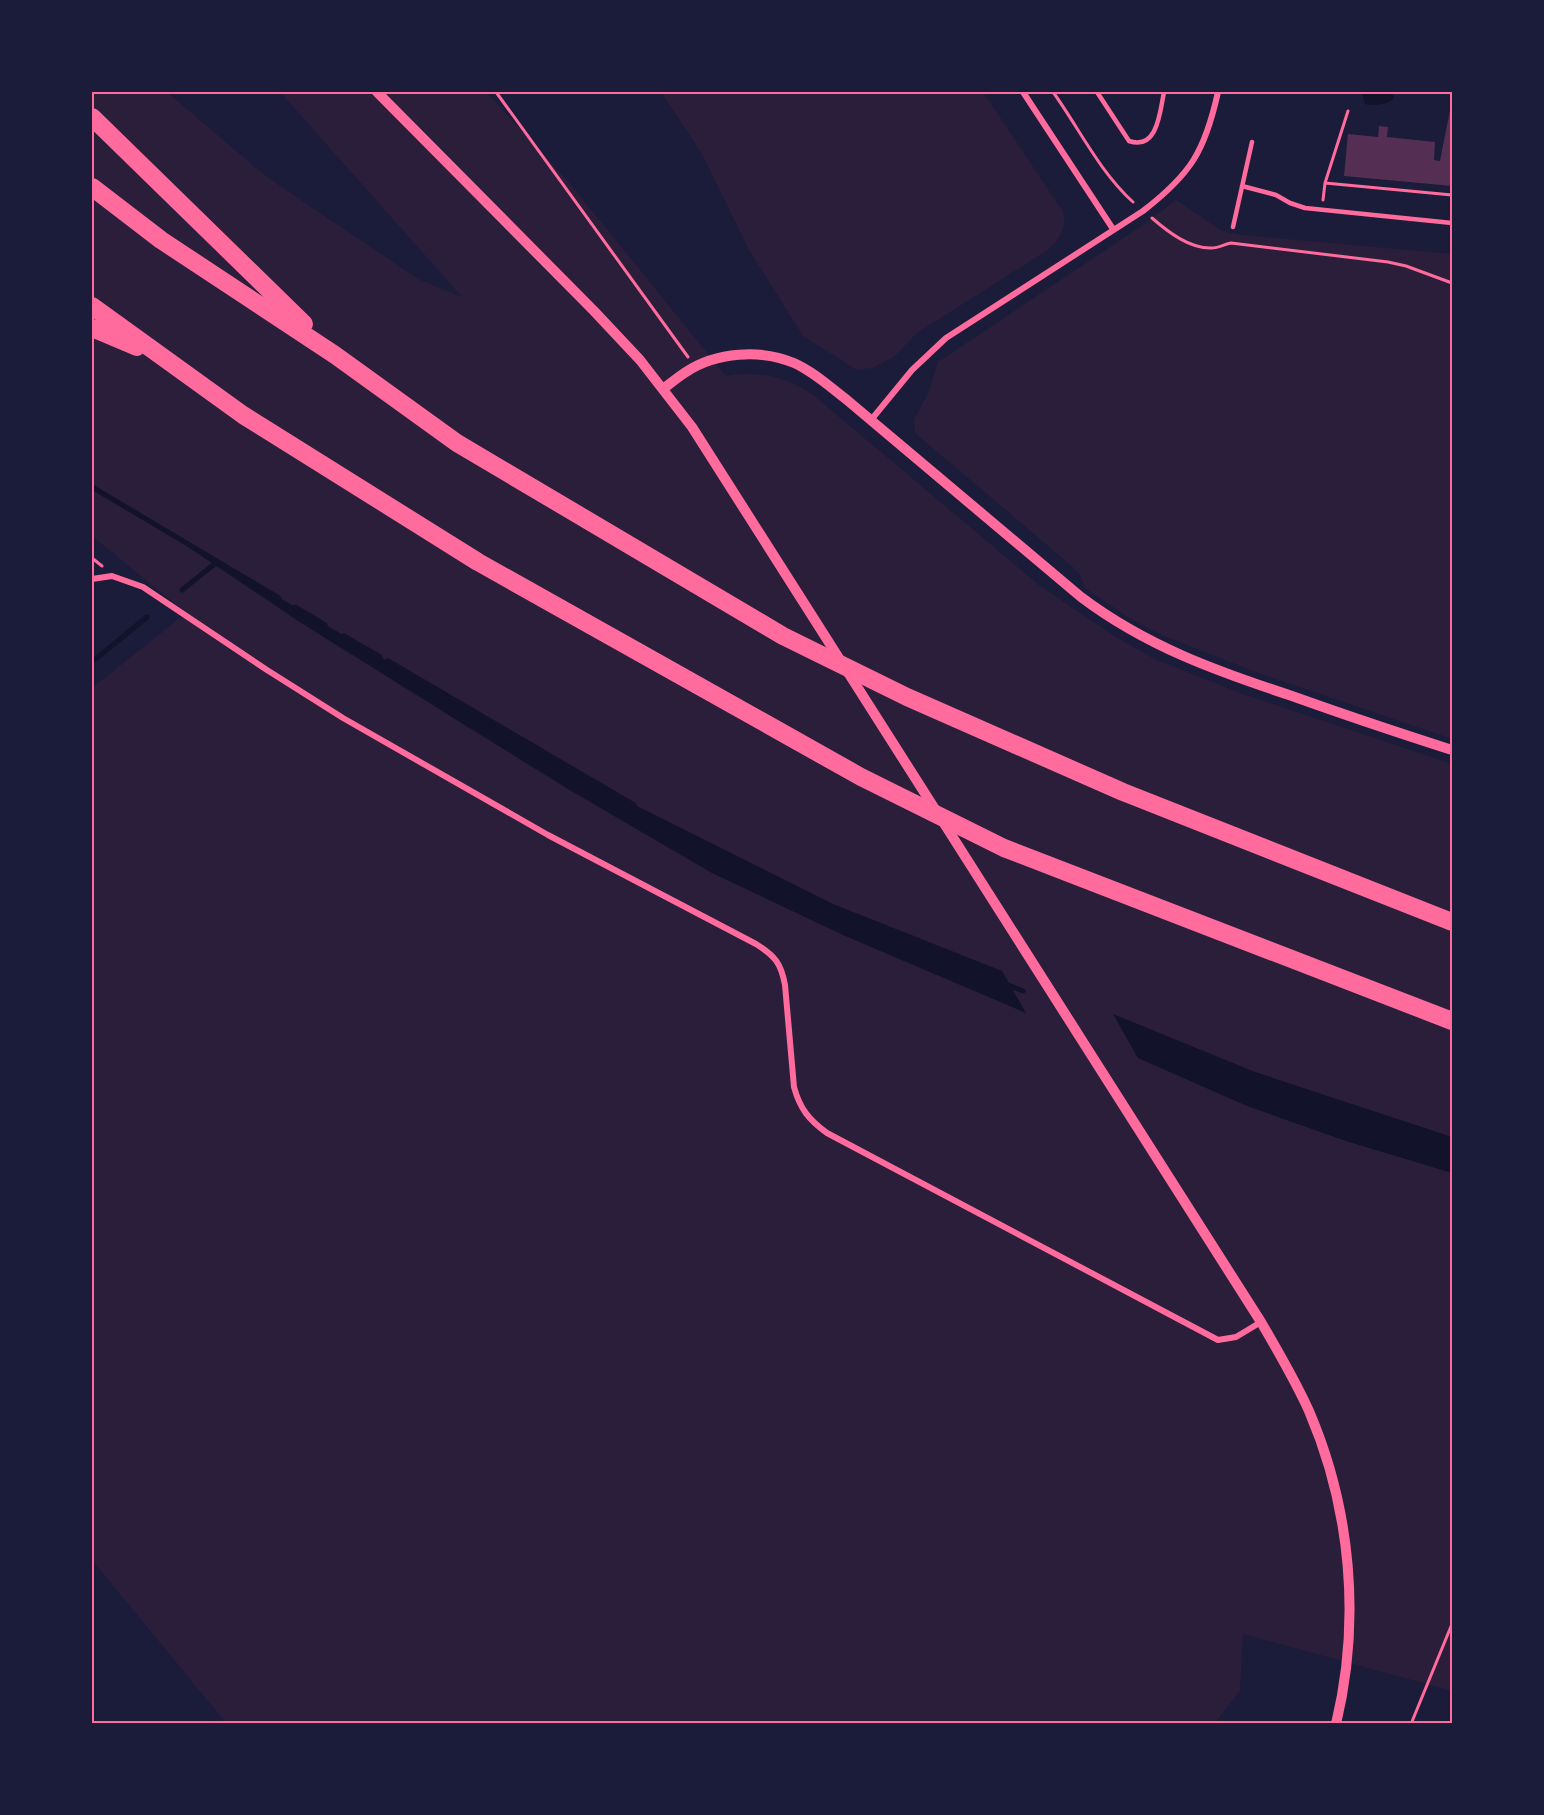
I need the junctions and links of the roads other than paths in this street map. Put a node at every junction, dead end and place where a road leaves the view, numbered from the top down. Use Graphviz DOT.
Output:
graph roads {
  1 [pos="376,92"];
  2 [pos="1023,92"];
  3 [pos="1097,92"];
  4 [pos="1163,92"];
  5 [pos="1218,92"];
  6 [pos="92,117"];
  7 [pos="1252,142"];
  8 [pos="1242,186"];
  9 [pos="92,187"];
  10 [pos="1452,223"];
  11 [pos="1233,227"];
  12 [pos="1113,229"];
  13 [pos="92,306"];
  14 [pos="92,328"];
  15 [pos="335,354"];
  16 [pos="166,360"];
  17 [pos="663,389"];
  18 [pos="871,420"];
  19 [pos="92,579"];
  20 [pos="1452,750"];
  21 [pos="1452,922"];
  22 [pos="1452,1021"];
  23 [pos="1261,1322"];
  24 [pos="1336,1724"];
  1 -- 17 [label="street"];
  2 -- 12 [label="street"];
  3 -- 4 [label="lane"];
  5 -- 12 [label="street"];
  6 -- 15 [label="highway"];
  7 -- 8 [label="lane"];
  8 -- 10 [label="lane"];
  8 -- 11 [label="lane"];
  9 -- 15 [label="highway"];
  12 -- 18 [label="street"];
  13 -- 16 [label="highway"];
  14 -- 16 [label="highway"];
  15 -- 21 [label="highway"];
  16 -- 22 [label="highway"];
  17 -- 18 [label="street"];
  17 -- 23 [label="street"];
  18 -- 20 [label="street"];
  19 -- 23 [label="street"];
  23 -- 24 [label="street"];
}
